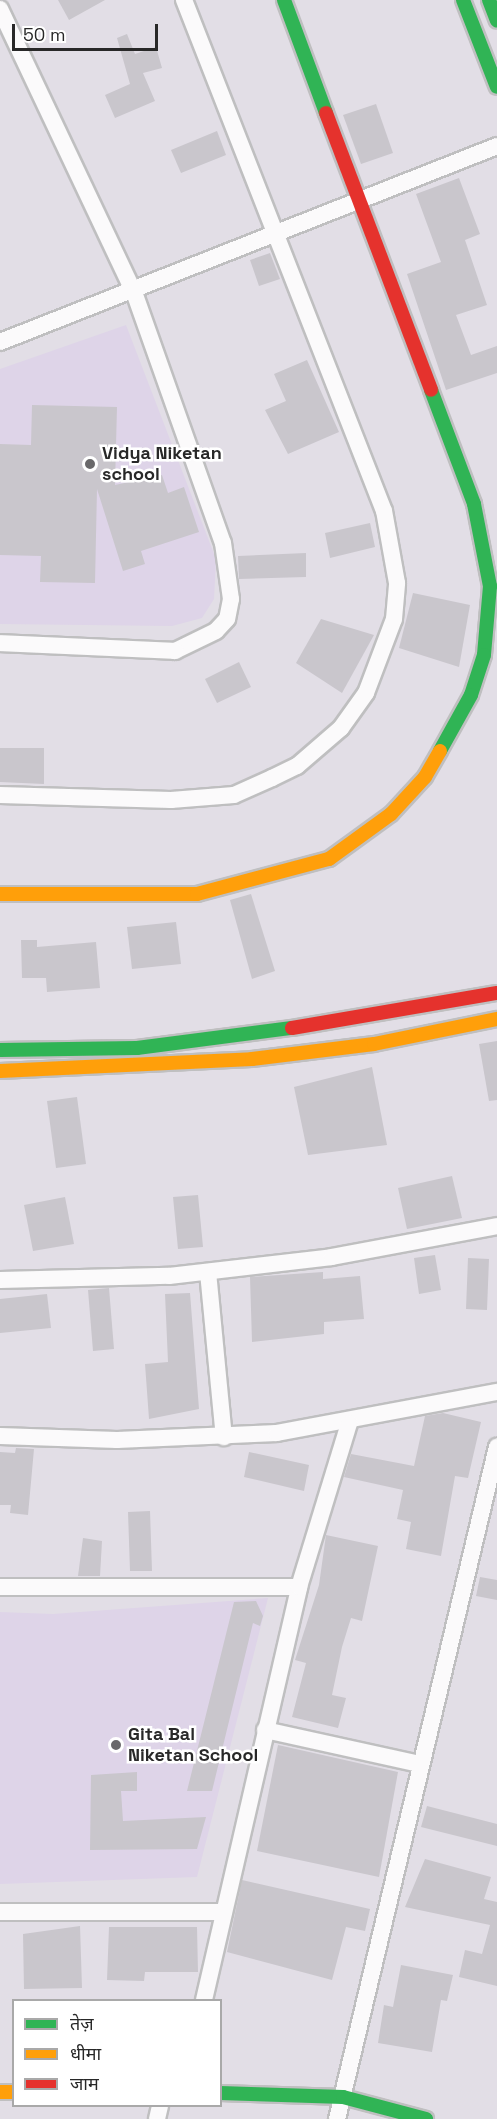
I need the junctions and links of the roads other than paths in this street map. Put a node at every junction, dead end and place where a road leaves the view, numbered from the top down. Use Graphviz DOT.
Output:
graph roads {
  1 [pos="184,0"];
  2 [pos="284,0"];
  3 [pos="463,0"];
  4 [pos="489,0"];
  5 [pos="0,9"];
  6 [pos="497,21"];
  7 [pos="497,87"];
  8 [pos="497,146"];
  9 [pos="361,200"];
  10 [pos="274,236"];
  11 [pos="134,292"];
  12 [pos="0,342"];
  13 [pos="0,643"];
  14 [pos="0,795"];
  15 [pos="0,894"];
  16 [pos="497,993"];
  17 [pos="497,1019"];
  18 [pos="0,1050"];
  19 [pos="0,1071"];
  20 [pos="497,1226"];
  21 [pos="208,1272"];
  22 [pos="0,1280"];
  23 [pos="497,1392"];
  24 [pos="349,1423"];
  25 [pos="0,1436"];
  26 [pos="224,1437"];
  27 [pos="497,1447"];
  28 [pos="0,1587"];
  29 [pos="299,1587"];
  30 [pos="265,1730"];
  31 [pos="420,1764"];
  32 [pos="0,1912"];
  33 [pos="224,1912"];
  34 [pos="204,1999"];
  35 [pos="222,2093"];
  36 [pos="343,2097"];
  37 [pos="337,2119"];
  38 [pos="426,2119"];
  1 -- 10 [label="street"];
  2 -- 9 [label="street"];
  3 -- 7 [label="street"];
  4 -- 6 [label="street"];
  5 -- 11 [label="street"];
  8 -- 9 [label="street"];
  9 -- 10 [label="street"];
  9 -- 15 [label="street"];
  10 -- 11 [label="street"];
  10 -- 14 [label="street"];
  11 -- 12 [label="street"];
  11 -- 13 [label="street"];
  16 -- 18 [label="street"];
  17 -- 19 [label="street"];
  20 -- 21 [label="street"];
  21 -- 22 [label="street"];
  21 -- 26 [label="street"];
  23 -- 24 [label="street"];
  24 -- 26 [label="street"];
  24 -- 29 [label="street"];
  25 -- 26 [label="street"];
  27 -- 31 [label="street"];
  28 -- 29 [label="street"];
  29 -- 30 [label="street"];
  30 -- 31 [label="street"];
  30 -- 33 [label="street"];
  31 -- 36 [label="street"];
  32 -- 33 [label="street"];
  33 -- 34 [label="street"];
  35 -- 36 [label="street"];
  36 -- 37 [label="street"];
  36 -- 38 [label="street"];
}
